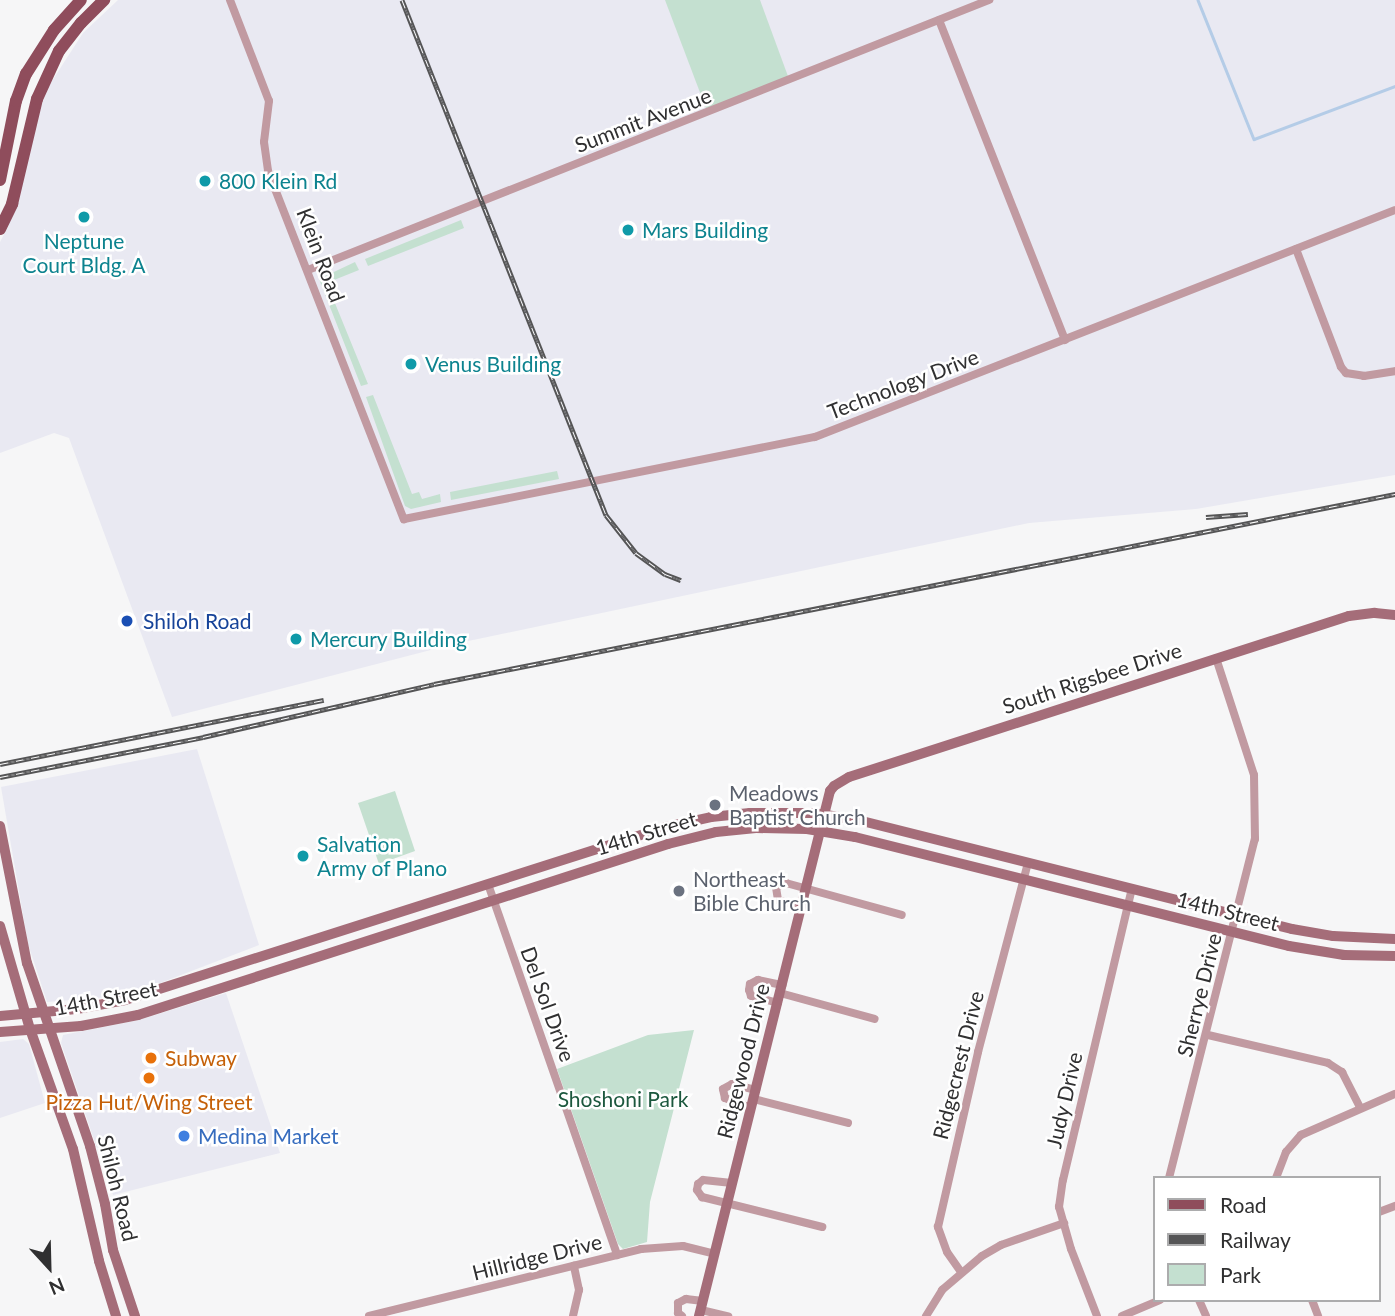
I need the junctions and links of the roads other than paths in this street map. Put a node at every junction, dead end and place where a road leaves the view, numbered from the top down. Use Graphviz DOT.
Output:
graph roads {
  1 [pos="81,0"];
  2 [pos="104,0"];
  3 [pos="230,0"];
  4 [pos="989,0"];
  5 [pos="939,20"];
  6 [pos="54,30"];
  7 [pos="68,40"];
  8 [pos="0,180"];
  9 [pos="1395,210"];
  10 [pos="0,229"];
  11 [pos="1296,249"];
  12 [pos="308,270"];
  13 [pos="1065,340"];
  14 [pos="1395,371"];
  15 [pos="404,519"];
  16 [pos="1395,615"];
  17 [pos="1216,658"];
  18 [pos="825,814"];
  19 [pos="729,815"];
  20 [pos="0,825"];
  21 [pos="731,830"];
  22 [pos="821,831"];
  23 [pos="598,848"];
  24 [pos="3,849"];
  25 [pos="1028,863"];
  26 [pos="603,866"];
  27 [pos="1024,880"];
  28 [pos="488,884"];
  29 [pos="807,889"];
  30 [pos="1132,889"];
  31 [pos="493,901"];
  32 [pos="1128,906"];
  33 [pos="802,907"];
  34 [pos="902,915"];
  35 [pos="1237,916"];
  36 [pos="0,926"];
  37 [pos="1233,932"];
  38 [pos="336,933"];
  39 [pos="1395,939"];
  40 [pos="342,950"];
  41 [pos="1395,956"];
  42 [pos="210,974"];
  43 [pos="215,990"];
  44 [pos="780,994"];
  45 [pos="24,1012"];
  46 [pos="43,1012"];
  47 [pos="0,1016"];
  48 [pos="875,1018"];
  49 [pos="49,1028"];
  50 [pos="30,1029"];
  51 [pos="0,1032"];
  52 [pos="1208,1035"];
  53 [pos="1395,1094"];
  54 [pos="754,1099"];
  55 [pos="1360,1107"];
  56 [pos="848,1123"];
  57 [pos="90,1146"];
  58 [pos="73,1149"];
  59 [pos="1170,1176"];
  60 [pos="1277,1176"];
  61 [pos="732,1183"];
  62 [pos="727,1204"];
  63 [pos="1064,1223"];
  64 [pos="822,1227"];
  65 [pos="715,1254"];
  66 [pos="617,1255"];
  67 [pos="574,1266"];
  68 [pos="961,1272"];
  69 [pos="1155,1302"];
  70 [pos="701,1309"];
  71 [pos="116,1316"];
  72 [pos="135,1316"];
  73 [pos="369,1316"];
  74 [pos="573,1316"];
  75 [pos="682,1316"];
  76 [pos="728,1316"];
  77 [pos="926,1316"];
  78 [pos="1097,1316"];
  79 [pos="1122,1316"];
  1 -- 6 [label="main road"];
  2 -- 7 [label="main road"];
  3 -- 12 [label="street, Klein Road"];
  4 -- 5 [label="street, Summit Avenue"];
  5 -- 12 [label="street, Summit Avenue"];
  5 -- 13 [label="street"];
  6 -- 7 [label="main road"];
  6 -- 8 [label="main road"];
  7 -- 10 [label="main road"];
  9 -- 11 [label="street, Technology Drive"];
  11 -- 13 [label="street, Technology Drive"];
  11 -- 14 [label="street"];
  12 -- 15 [label="street, Klein Road"];
  13 -- 15 [label="street, Technology Drive"];
  16 -- 17 [label="main road, South Rigsbee Drive"];
  17 -- 18 [label="main road, South Rigsbee Drive"];
  17 -- 35 [label="street, Sherrye Drive"];
  18 -- 19 [label="main road, 14th Street"];
  18 -- 22 [label="main road, Ridgewood Drive"];
  18 -- 25 [label="main road, 14th Street"];
  19 -- 21 [label="main road"];
  19 -- 23 [label="main road, 14th Street"];
  20 -- 24 [label="main road, Shiloh Road"];
  21 -- 22 [label="main road, 14th Street"];
  21 -- 26 [label="main road, 14th Street"];
  22 -- 27 [label="main road, 14th Street"];
  22 -- 29 [label="main road, Ridgewood Drive"];
  23 -- 26 [label="main road"];
  23 -- 28 [label="main road, 14th Street"];
  24 -- 46 [label="main road, Shiloh Road"];
  25 -- 27 [label="street, Ridgecrest Drive"];
  25 -- 30 [label="main road, 14th Street"];
  26 -- 31 [label="main road, 14th Street"];
  27 -- 32 [label="main road, 14th Street"];
  27 -- 68 [label="street, Ridgecrest Drive"];
  28 -- 31 [label="street, Del Sol Drive"];
  28 -- 38 [label="main road, 14th Street"];
  29 -- 33 [label="main road, Ridgewood Drive"];
  29 -- 33 [label="street"];
  29 -- 34 [label="street"];
  30 -- 32 [label="street, Judy Drive"];
  30 -- 35 [label="main road, 14th Street"];
  31 -- 40 [label="main road, 14th Street"];
  31 -- 66 [label="street, Del Sol Drive"];
  32 -- 37 [label="main road, 14th Street"];
  32 -- 63 [label="street, Judy Drive"];
  33 -- 44 [label="main road, Ridgewood Drive"];
  35 -- 37 [label="street, Sherrye Drive"];
  35 -- 39 [label="main road, 14th Street"];
  36 -- 45 [label="main road, Shiloh Road"];
  37 -- 41 [label="main road, 14th Street"];
  37 -- 52 [label="street, Sherrye Drive"];
  38 -- 40 [label="main road"];
  38 -- 42 [label="main road, 14th Street"];
  40 -- 43 [label="main road, 14th Street"];
  42 -- 43 [label="main road"];
  42 -- 46 [label="main road, 14th Street"];
  43 -- 49 [label="main road, 14th Street"];
  44 -- 48 [label="street"];
  44 -- 54 [label="main road, Ridgewood Drive"];
  45 -- 46 [label="main road, 14th Street"];
  45 -- 47 [label="main road, 14th Street"];
  45 -- 50 [label="main road, Shiloh Road"];
  46 -- 49 [label="main road, Shiloh Road"];
  49 -- 50 [label="main road, 14th Street"];
  49 -- 57 [label="main road, Shiloh Road"];
  50 -- 51 [label="main road, 14th Street"];
  50 -- 58 [label="main road, Shiloh Road"];
  52 -- 55 [label="street"];
  52 -- 59 [label="street, Sherrye Drive"];
  53 -- 55 [label="street"];
  54 -- 56 [label="street"];
  54 -- 61 [label="main road, Ridgewood Drive"];
  55 -- 60 [label="street"];
  57 -- 58 [label="main road"];
  57 -- 72 [label="main road, Shiloh Road"];
  58 -- 71 [label="main road, Shiloh Road"];
  61 -- 62 [label="main road, Ridgewood Drive"];
  61 -- 62 [label="street"];
  62 -- 64 [label="street"];
  62 -- 65 [label="main road, Ridgewood Drive"];
  63 -- 68 [label="street"];
  63 -- 78 [label="street, Judy Drive"];
  65 -- 66 [label="street, Hillridge Drive"];
  65 -- 70 [label="main road, Ridgewood Drive"];
  66 -- 67 [label="street, Hillridge Drive"];
  67 -- 73 [label="street, Hillridge Drive"];
  67 -- 74 [label="street"];
  68 -- 77 [label="street"];
  69 -- 79 [label="street"];
  70 -- 75 [label="street"];
  70 -- 76 [label="street"];
}
